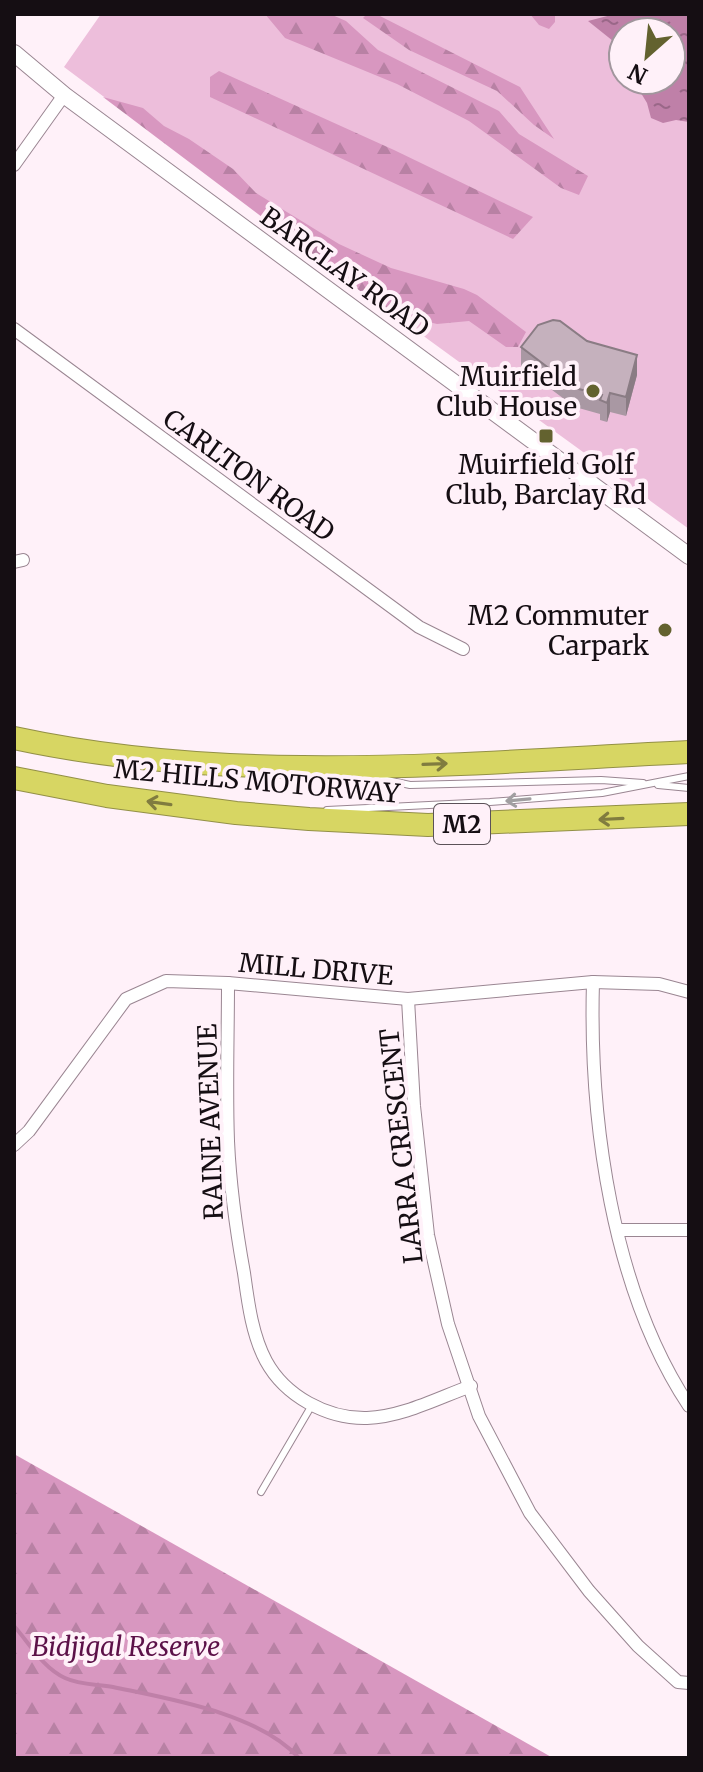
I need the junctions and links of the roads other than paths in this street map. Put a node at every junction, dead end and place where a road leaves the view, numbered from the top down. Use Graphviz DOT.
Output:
graph roads {
  1 [pos="14,53"];
  2 [pos="64,95"];
  3 [pos="14,165"];
  4 [pos="14,329"];
  5 [pos="689,556"];
  6 [pos="463,649"];
  7 [pos="14,738"];
  8 [pos="689,752"];
  9 [pos="329,768"];
  10 [pos="689,776"];
  11 [pos="14,778"];
  12 [pos="651,784"];
  13 [pos="689,788"];
  14 [pos="236,813"];
  15 [pos="689,814"];
  16 [pos="593,982"];
  17 [pos="228,983"];
  18 [pos="689,992"];
  19 [pos="408,999"];
  20 [pos="14,1145"];
  21 [pos="618,1230"];
  22 [pos="689,1230"];
  23 [pos="471,1386"];
  24 [pos="312,1405"];
  25 [pos="689,1406"];
  26 [pos="261,1492"];
  27 [pos="689,1683"];
  1 -- 2 [label="main road, BARCLAY ROAD"];
  2 -- 3 [label="street"];
  2 -- 5 [label="main road, BARCLAY ROAD"];
  4 -- 6 [label="street, CARLTON ROAD"];
  7 -- 9 [label="highway, M2 HILLS MOTORWAY / M2"];
  9 -- 8 [label="highway, M2 HILLS MOTORWAY / M2, one-way"];
  9 -- 12 [label="lane, M2"];
  10 -- 12 [label="lane, M2"];
  14 -- 11 [label="highway, M2 HILLS MOTORWAY / M2, one-way"];
  12 -- 13 [label="lane, M2"];
  12 -- 14 [label="lane, M2, one-way"];
  15 -- 14 [label="highway, M2 HILLS MOTORWAY / M2, one-way"];
  16 -- 18 [label="street, MILL DRIVE"];
  16 -- 19 [label="street, MILL DRIVE"];
  16 -- 21 [label="street"];
  17 -- 19 [label="street, MILL DRIVE"];
  17 -- 20 [label="street, MILL DRIVE"];
  17 -- 24 [label="street, RAINE AVENUE"];
  19 -- 23 [label="street, LARRA CRESCENT"];
  21 -- 22 [label="street"];
  21 -- 25 [label="street"];
  23 -- 24 [label="street, RAINE AVENUE"];
  23 -- 27 [label="street, LARRA CRESCENT"];
  24 -- 26 [label="lane"];
}
